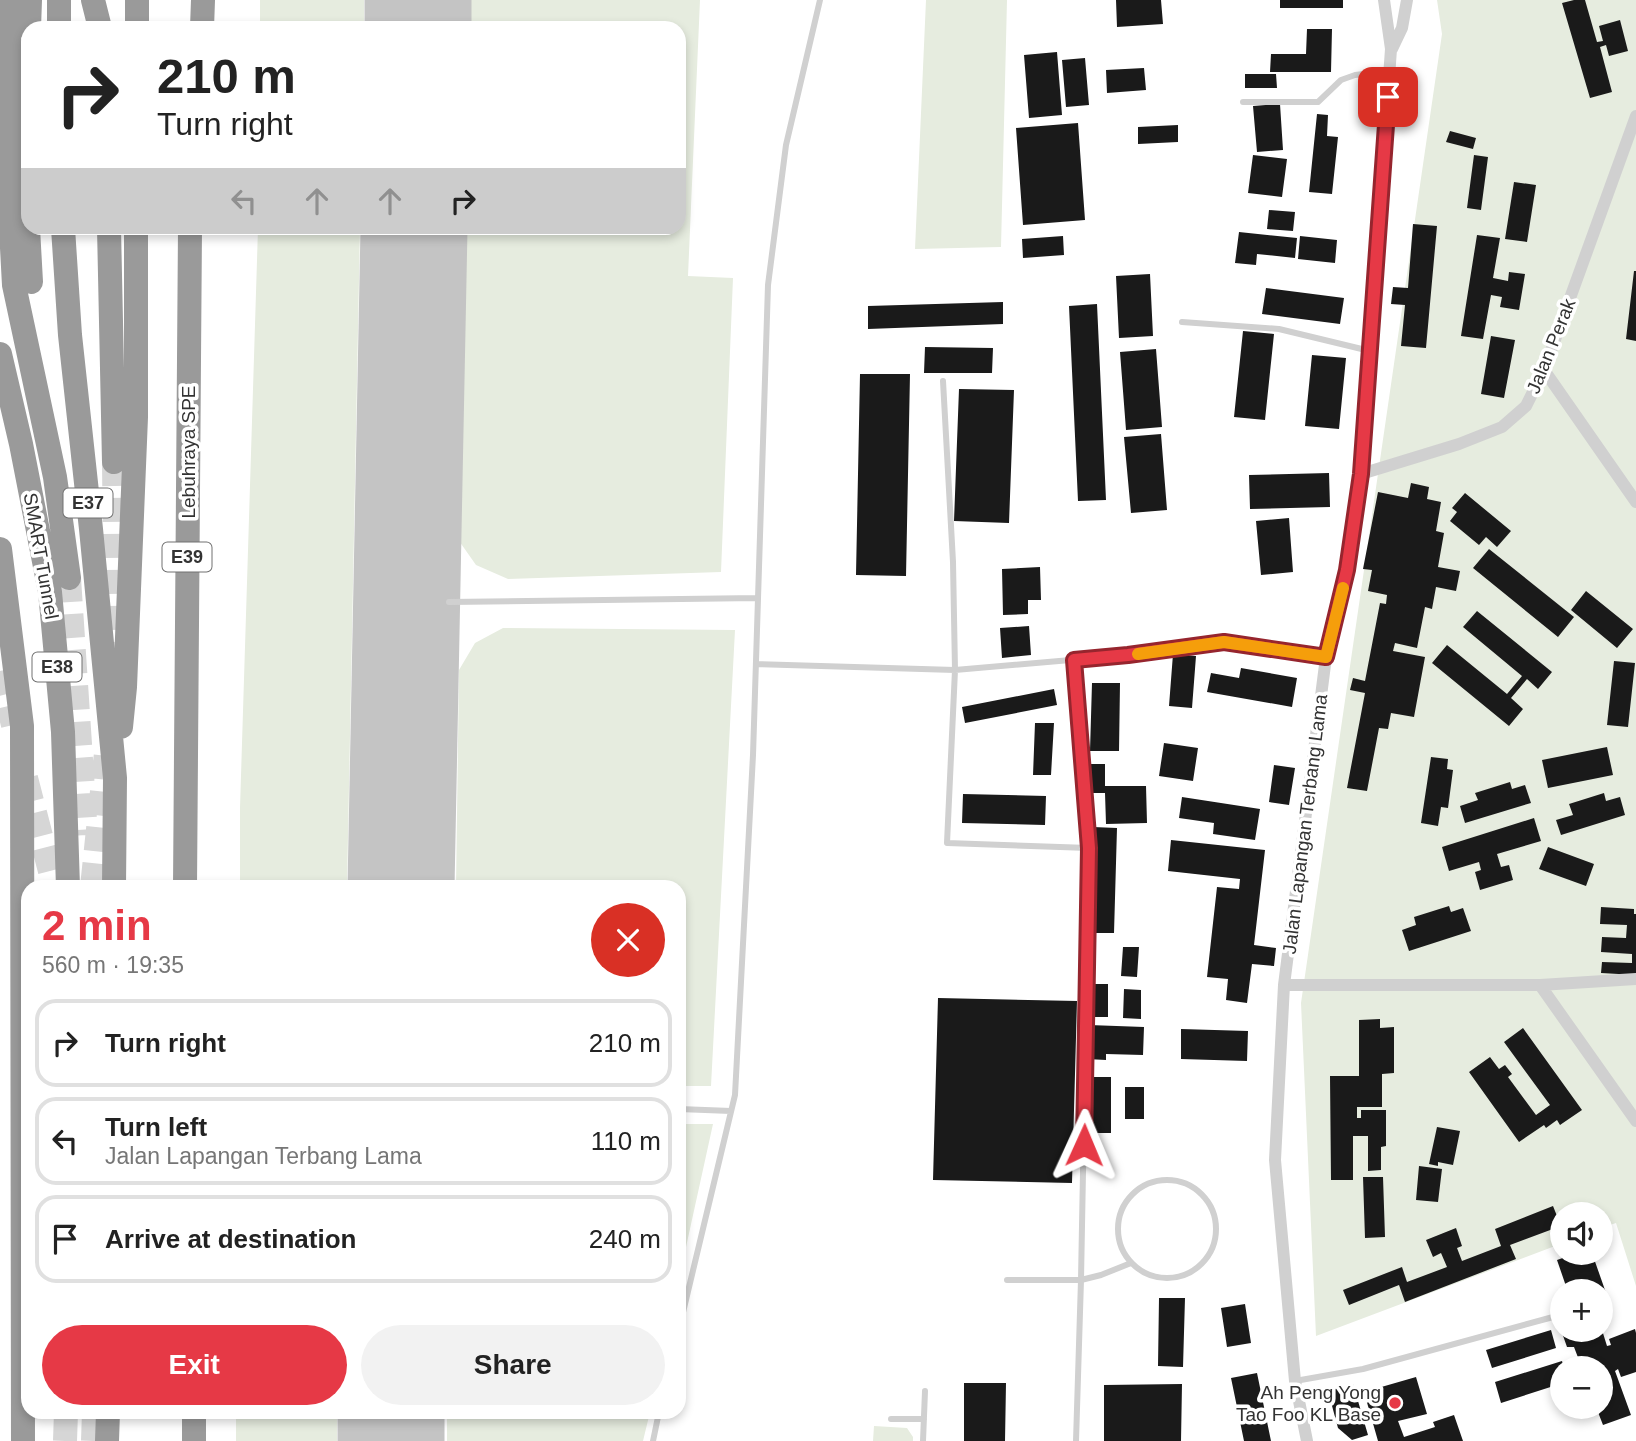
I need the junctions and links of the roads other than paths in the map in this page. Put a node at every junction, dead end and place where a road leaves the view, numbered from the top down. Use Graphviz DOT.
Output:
graph roads {
  1 [pos="9,0"];
  2 [pos="30,0"];
  3 [pos="59,0"];
  4 [pos="93,0"];
  5 [pos="109,0"];
  6 [pos="137,0"];
  7 [pos="192,0"];
  8 [pos="202,0"];
  9 [pos="820,0"];
  10 [pos="1384,0"];
  11 [pos="1408,0"];
  12 [pos="29,21"];
  13 [pos="59,21"];
  14 [pos="98,21"];
  15 [pos="107,21"];
  16 [pos="137,21"];
  17 [pos="191,21"];
  18 [pos="202,21"];
  19 [pos="1391,50"];
  20 [pos="1390,71"];
  21 [pos="1242,102"];
  22 [pos="1636,116"];
  23 [pos="28,235"];
  24 [pos="63,235"];
  25 [pos="109,235"];
  26 [pos="136,235"];
  27 [pos="190,235"];
  28 [pos="200,235"];
  29 [pos="1182,322"];
  30 [pos="1370,351"];
  31 [pos="0,354"];
  32 [pos="1544,370"];
  33 [pos="35,380"];
  34 [pos="943,381"];
  35 [pos="114,462"];
  36 [pos="1361,474"];
  37 [pos="1636,502"];
  38 [pos="0,549"];
  39 [pos="69,578"];
  40 [pos="758,598"];
  41 [pos="449,602"];
  42 [pos="1326,657"];
  43 [pos="1074,660"];
  44 [pos="757,664"];
  45 [pos="955,670"];
  46 [pos="115,778"];
  47 [pos="1089,848"];
  48 [pos="22,880"];
  49 [pos="57,880"];
  50 [pos="114,880"];
  51 [pos="185,880"];
  52 [pos="195,880"];
  53 [pos="1636,979"];
  54 [pos="1284,985"];
  55 [pos="1540,985"];
  56 [pos="686,1109"];
  57 [pos="732,1111"];
  58 [pos="1636,1121"];
  59 [pos="1131,1263"];
  60 [pos="1007,1280"];
  61 [pos="1081,1280"];
  62 [pos="686,1300"];
  63 [pos="1550,1318"];
  64 [pos="1295,1381"];
  65 [pos="925,1391"];
  66 [pos="23,1419"];
  67 [pos="108,1419"];
  68 [pos="182,1419"];
  69 [pos="194,1419"];
  70 [pos="658,1419"];
  71 [pos="891,1419"];
  72 [pos="924,1419"];
  73 [pos="23,1441"];
  74 [pos="107,1441"];
  75 [pos="183,1441"];
  76 [pos="194,1441"];
  77 [pos="653,1441"];
  78 [pos="923,1441"];
  79 [pos="1076,1441"];
  80 [pos="1307,1441"];
  1 -- 33 [label="highway, SMART Tunnel"];
  2 -- 12 [label="highway"];
  3 -- 13 [label="highway"];
  4 -- 14 [label="highway"];
  5 -- 15 [label="highway"];
  6 -- 16 [label="highway"];
  7 -- 17 [label="highway"];
  8 -- 18 [label="highway"];
  9 -- 40 [label="lane"];
  10 -- 19 [label="street, Jalan Lapangan Terbang Lama"];
  11 -- 19 [label="street"];
  19 -- 20 [label="street, Jalan Lapangan Terbang Lama"];
  20 -- 21 [label="lane"];
  20 -- 30 [label="street, Jalan Lapangan Terbang Lama"];
  22 -- 32 [label="street, Jalan Perak"];
  23 -- 33 [label="highway, SMART Tunnel"];
  24 -- 46 [label="highway, E37"];
  25 -- 35 [label="highway"];
  26 -- 46 [label="highway"];
  27 -- 51 [label="highway, Lebuhraya SPE / E39"];
  28 -- 52 [label="highway, Lebuhraya SPE / E39"];
  29 -- 30 [label="lane"];
  30 -- 36 [label="street, Jalan Lapangan Terbang Lama"];
  31 -- 49 [label="highway, SMART Tunnel / E38"];
  32 -- 36 [label="street, Jalan Perak"];
  32 -- 37 [label="street"];
  33 -- 39 [label="highway, SMART Tunnel"];
  34 -- 45 [label="lane"];
  36 -- 42 [label="street, Jalan Lapangan Terbang Lama"];
  38 -- 48 [label="highway"];
  40 -- 41 [label="lane"];
  40 -- 44 [label="lane"];
  42 -- 43 [label="lane"];
  42 -- 54 [label="street, Jalan Lapangan Terbang Lama"];
  43 -- 45 [label="lane"];
  43 -- 47 [label="lane"];
  44 -- 45 [label="lane"];
  44 -- 57 [label="lane"];
  45 -- 47 [label="lane"];
  46 -- 50 [label="highway, E37"];
  47 -- 61 [label="lane"];
  53 -- 55 [label="street"];
  54 -- 55 [label="street"];
  54 -- 64 [label="street, Jalan Lapangan Terbang Lama"];
  55 -- 58 [label="street"];
  56 -- 57 [label="lane"];
  57 -- 62 [label="lane"];
  59 -- 59 [label="lane"];
  59 -- 61 [label="lane"];
  60 -- 61 [label="lane"];
  61 -- 79 [label="lane"];
  63 -- 64 [label="lane"];
  64 -- 80 [label="street, Jalan Lapangan Terbang Lama"];
  65 -- 72 [label="lane"];
  66 -- 73 [label="highway"];
  67 -- 74 [label="highway"];
  68 -- 75 [label="highway"];
  69 -- 76 [label="highway"];
  70 -- 77 [label="lane"];
  71 -- 72 [label="lane"];
  72 -- 78 [label="lane"];
}
